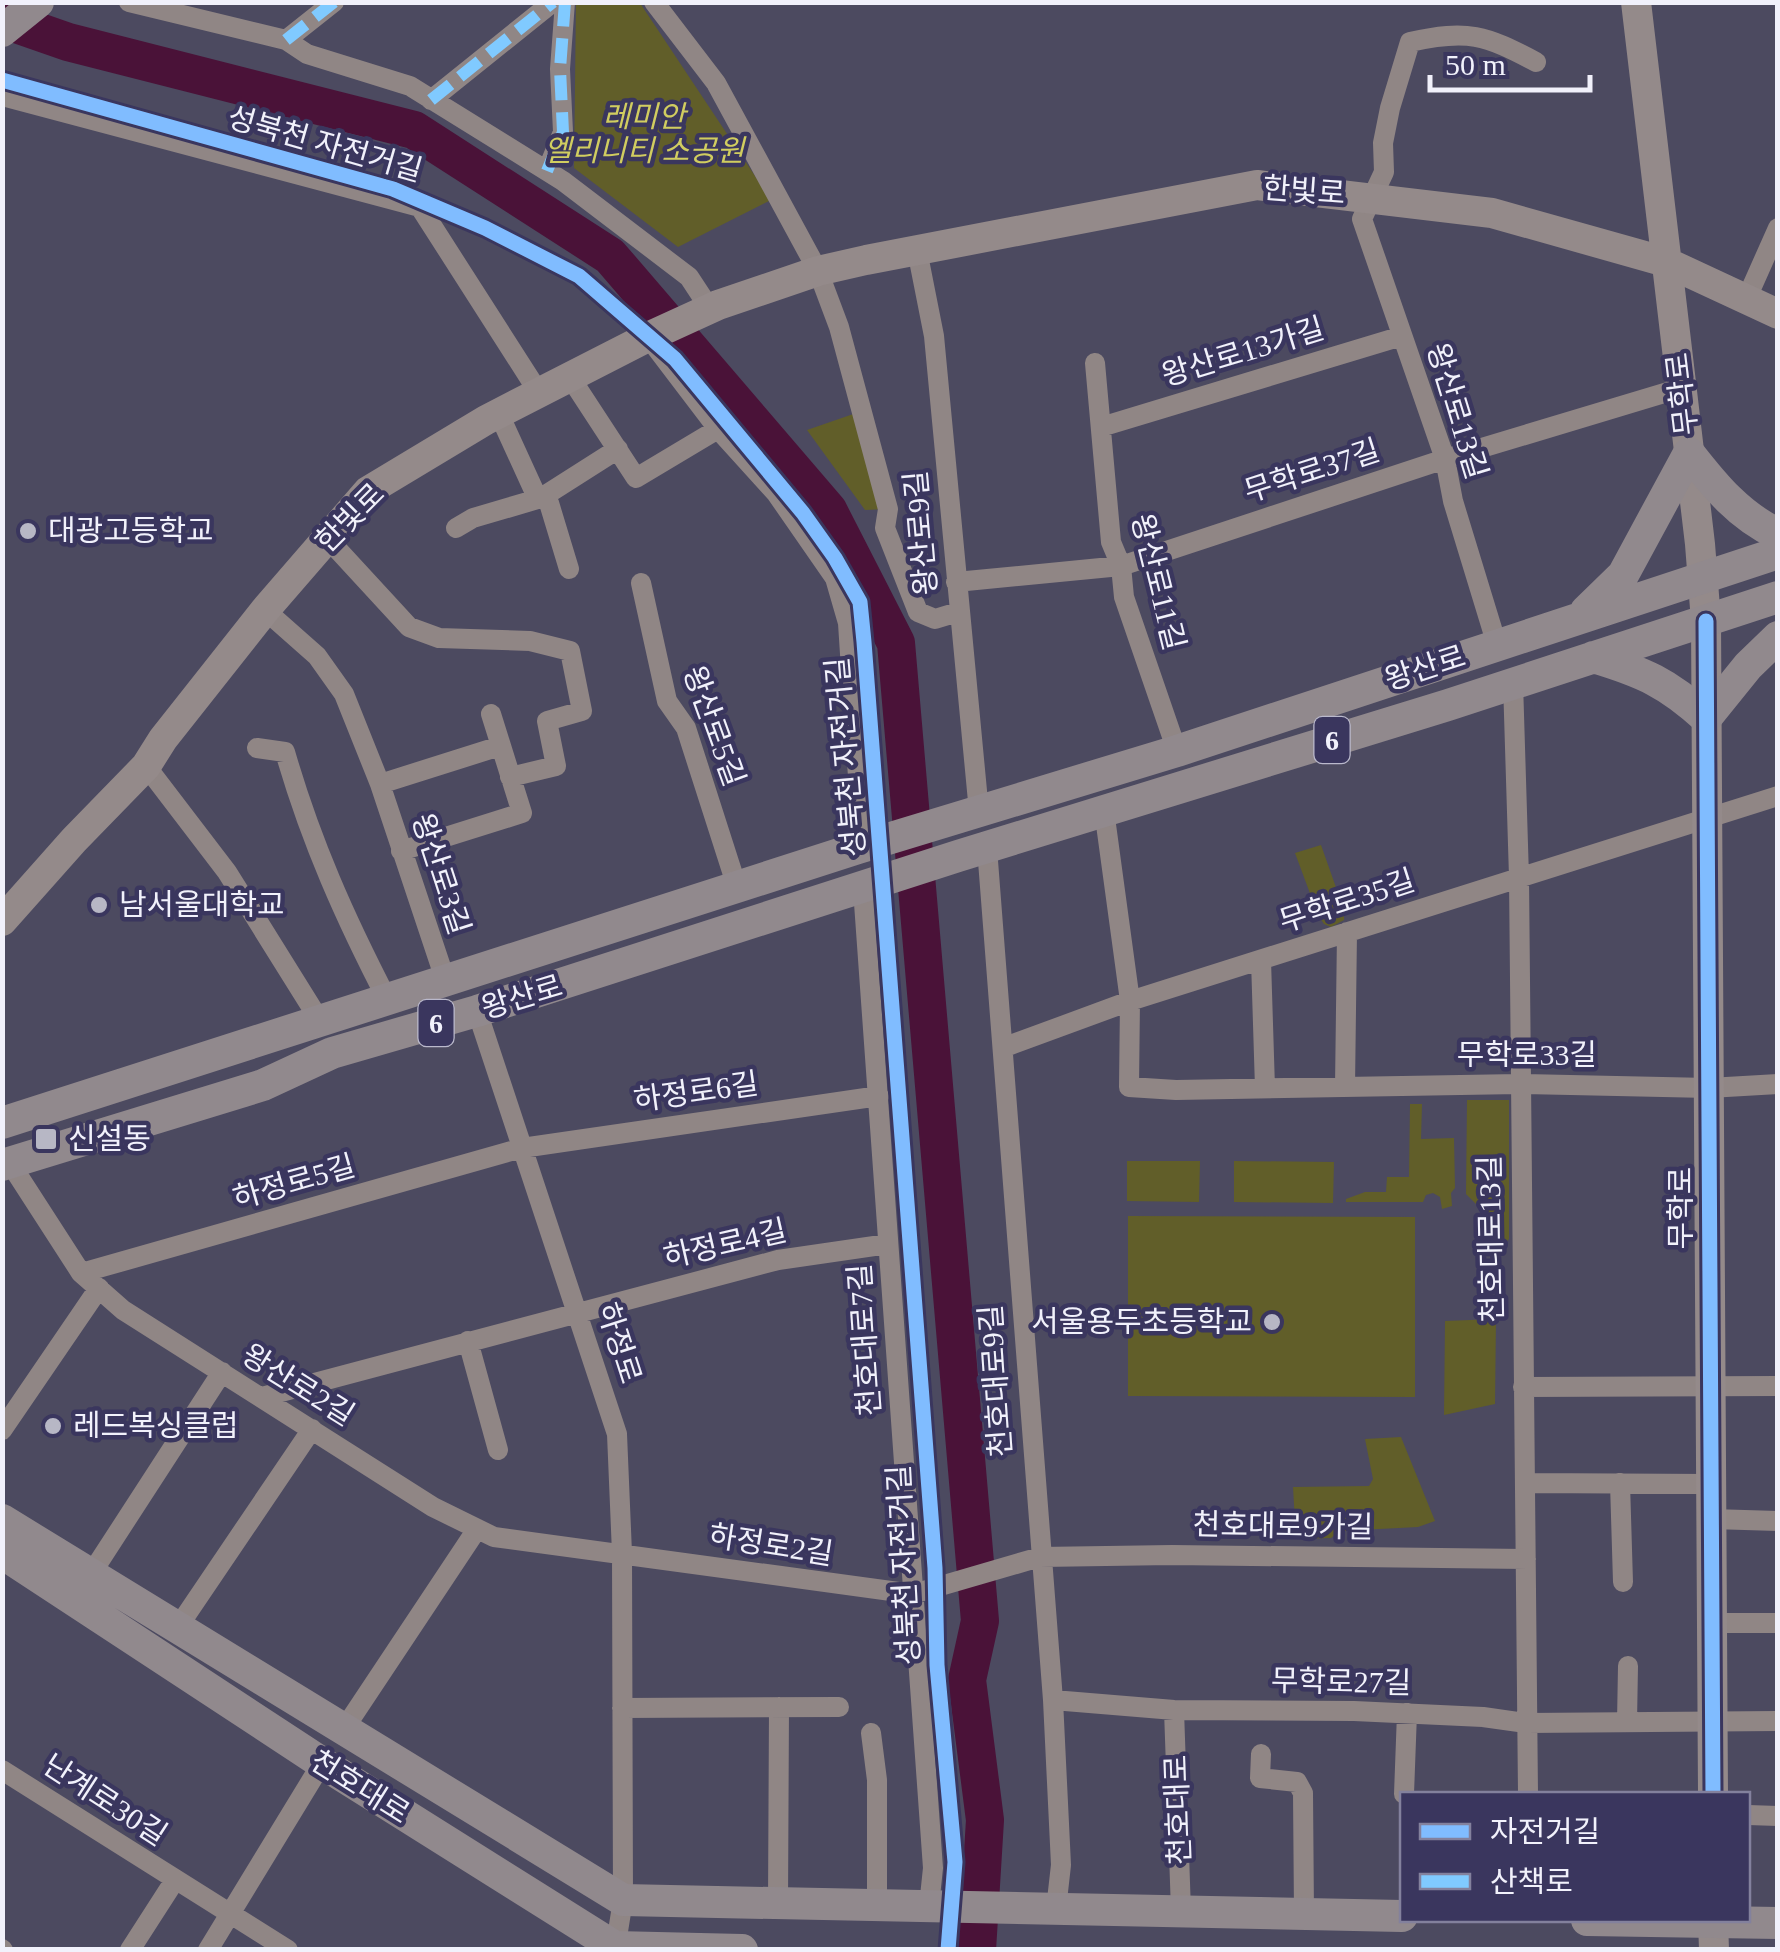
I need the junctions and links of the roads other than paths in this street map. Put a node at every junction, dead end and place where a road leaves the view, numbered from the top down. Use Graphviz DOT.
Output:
graph roads {
  1 [pos="38,2"];
  2 [pos="129,2"];
  3 [pos="334,2"];
  4 [pos="553,2"];
  5 [pos="564,2"];
  6 [pos="654,2"];
  7 [pos="1636,2"];
  8 [pos="2,30"];
  9 [pos="286,40"];
  10 [pos="1536,62"];
  11 [pos="2,96"];
  12 [pos="431,100"];
  13 [pos="548,171"];
  14 [pos="1370,197"];
  15 [pos="1778,228"];
  16 [pos="917,250"];
  17 [pos="1666,262"];
  18 [pos="818,272"];
  19 [pos="1746,300"];
  20 [pos="710,309"];
  21 [pos="1778,314"];
  22 [pos="648,336"];
  23 [pos="1402,336"];
  24 [pos="1095,364"];
  25 [pos="570,377"];
  26 [pos="1681,388"];
  27 [pos="539,393"];
  28 [pos="499,414"];
  29 [pos="1100,427"];
  30 [pos="718,430"];
  31 [pos="618,450"];
  32 [pos="1688,453"];
  33 [pos="1445,459"];
  34 [pos="541,498"];
  35 [pos="456,528"];
  36 [pos="1778,534"];
  37 [pos="327,538"];
  38 [pos="1778,553"];
  39 [pos="1120,566"];
  40 [pos="568,569"];
  41 [pos="1703,576"];
  42 [pos="956,582"];
  43 [pos="641,583"];
  44 [pos="1778,597"];
  45 [pos="264,610"];
  46 [pos="958,612"];
  47 [pos="1579,617"];
  48 [pos="1706,620"];
  49 [pos="1778,636"];
  50 [pos="1498,644"];
  51 [pos="1593,658"];
  52 [pos="1513,682"];
  53 [pos="491,714"];
  54 [pos="1706,718"];
  55 [pos="500,746"];
  56 [pos="258,748"];
  57 [pos="1177,751"];
  58 [pos="146,766"];
  59 [pos="510,777"];
  60 [pos="380,784"];
  61 [pos="1778,796"];
  62 [pos="1104,810"];
  63 [pos="968,816"];
  64 [pos="1708,816"];
  65 [pos="863,847"];
  66 [pos="400,850"];
  67 [pos="972,852"];
  68 [pos="1519,878"];
  69 [pos="867,887"];
  70 [pos="737,888"];
  71 [pos="2,921"];
  72 [pos="1347,932"];
  73 [pos="1260,960"];
  74 [pos="446,982"];
  75 [pos="388,1001"];
  76 [pos="1130,1001"];
  77 [pos="478,1011"];
  78 [pos="320,1020"];
  79 [pos="1005,1047"];
  80 [pos="1519,1084"];
  81 [pos="1778,1084"];
  82 [pos="1345,1086"];
  83 [pos="1265,1088"];
  84 [pos="1709,1088"];
  85 [pos="879,1096"];
  86 [pos="2,1123"];
  87 [pos="522,1148"];
  88 [pos="6,1164"];
  89 [pos="888,1244"];
  90 [pos="81,1273"];
  91 [pos="99,1288"];
  92 [pos="577,1312"];
  93 [pos="468,1342"];
  94 [pos="222,1372"];
  95 [pos="1709,1386"];
  96 [pos="1778,1386"];
  97 [pos="1523,1387"];
  98 [pos="262,1397"];
  99 [pos="312,1429"];
  100 [pos="2,1430"];
  101 [pos="498,1450"];
  102 [pos="1524,1483"];
  103 [pos="1620,1483"];
  104 [pos="1710,1484"];
  105 [pos="2,1520"];
  106 [pos="1711,1520"];
  107 [pos="1778,1522"];
  108 [pos="477,1529"];
  109 [pos="2,1553"];
  110 [pos="622,1553"];
  111 [pos="1526,1559"];
  112 [pos="1032,1560"];
  113 [pos="91,1574"];
  114 [pos="1624,1582"];
  115 [pos="919,1592"];
  116 [pos="1712,1624"];
  117 [pos="1778,1624"];
  118 [pos="178,1627"];
  119 [pos="1628,1666"];
  120 [pos="1053,1700"];
  121 [pos="779,1707"];
  122 [pos="840,1707"];
  123 [pos="622,1708"];
  124 [pos="1174,1710"];
  125 [pos="1408,1713"];
  126 [pos="1712,1721"];
  127 [pos="1778,1721"];
  128 [pos="1627,1722"];
  129 [pos="1526,1723"];
  130 [pos="344,1729"];
  131 [pos="871,1733"];
  132 [pos="1260,1754"];
  133 [pos="322,1763"];
  134 [pos="2,1770"];
  135 [pos="1404,1792"];
  136 [pos="1528,1792"];
  137 [pos="1713,1792"];
  138 [pos="1750,1815"];
  139 [pos="1778,1816"];
  140 [pos="175,1880"];
  141 [pos="1750,1898"];
  142 [pos="623,1900"];
  143 [pos="778,1903"];
  144 [pos="877,1905"];
  145 [pos="931,1906"];
  146 [pos="1056,1909"];
  147 [pos="1181,1911"];
  148 [pos="232,1912"];
  149 [pos="1304,1914"];
  150 [pos="1400,1916"];
  151 [pos="1778,1920"];
  152 [pos="1660,1922"];
  153 [pos="1714,1930"];
  154 [pos="615,1948"];
  155 [pos="130,1950"];
  156 [pos="208,1950"];
  157 [pos="288,1950"];
  158 [pos="742,1950"];
  1 -- 8 [label="main road"];
  2 -- 9 [label="street"];
  3 -- 9 [label="street"];
  4 -- 12 [label="street"];
  5 -- 13 [label="street"];
  6 -- 18 [label="street"];
  7 -- 17 [label="street, 무학로"];
  9 -- 12 [label="street"];
  10 -- 14 [label="street, 왕산로13길"];
  11 -- 27 [label="street"];
  12 -- 13 [label="street"];
  13 -- 20 [label="street"];
  14 -- 16 [label="street, 한빛로"];
  14 -- 17 [label="street, 한빛로"];
  14 -- 23 [label="street, 왕산로13길"];
  15 -- 19 [label="street"];
  16 -- 18 [label="street, 한빛로"];
  16 -- 42 [label="street, 왕산로9길"];
  17 -- 19 [label="street, 한빛로"];
  17 -- 26 [label="street, 무학로"];
  18 -- 20 [label="street, 한빛로"];
  18 -- 46 [label="street"];
  19 -- 21 [label="street, 한빛로"];
  20 -- 22 [label="street, 한빛로"];
  22 -- 25 [label="street, 한빛로"];
  22 -- 30 [label="street"];
  23 -- 29 [label="street, 왕산로13가길"];
  23 -- 33 [label="street, 왕산로13길"];
  24 -- 29 [label="street, 왕산로11길"];
  25 -- 27 [label="street, 한빛로"];
  25 -- 31 [label="street"];
  26 -- 32 [label="street, 무학로"];
  26 -- 33 [label="street, 무학로37길"];
  27 -- 28 [label="street, 한빛로"];
  28 -- 34 [label="street"];
  28 -- 37 [label="street, 한빛로"];
  29 -- 39 [label="street, 왕산로11길"];
  30 -- 31 [label="street"];
  30 -- 65 [label="street"];
  31 -- 34 [label="street"];
  32 -- 36 [label="main road"];
  32 -- 41 [label="street, 무학로"];
  32 -- 47 [label="main road"];
  33 -- 39 [label="street, 무학로37길"];
  33 -- 50 [label="street, 왕산로13길"];
  34 -- 35 [label="street"];
  34 -- 40 [label="street"];
  37 -- 45 [label="street, 한빛로"];
  37 -- 59 [label="street"];
  38 -- 41 [label="main road, 왕산로 / 6"];
  39 -- 42 [label="street, 무학로37길"];
  39 -- 57 [label="street, 왕산로11길"];
  41 -- 47 [label="main road, 왕산로 / 6"];
  41 -- 48 [label="street, 무학로"];
  42 -- 46 [label="street, 왕산로9길"];
  43 -- 70 [label="street, 왕산로5길"];
  44 -- 48 [label="main road, 왕산로 / 6"];
  45 -- 58 [label="street, 한빛로"];
  45 -- 60 [label="street, 왕산로3길"];
  46 -- 63 [label="street, 왕산로9길"];
  47 -- 50 [label="main road, 왕산로 / 6"];
  48 -- 51 [label="main road, 왕산로 / 6"];
  48 -- 54 [label="street, 무학로"];
  49 -- 54 [label="main road"];
  50 -- 57 [label="main road, 왕산로 / 6"];
  51 -- 52 [label="main road, 왕산로 / 6"];
  51 -- 54 [label="main road"];
  52 -- 62 [label="main road, 왕산로 / 6"];
  52 -- 68 [label="street, 천호대로13길"];
  53 -- 55 [label="street"];
  54 -- 64 [label="street, 무학로"];
  55 -- 59 [label="street"];
  55 -- 60 [label="street, 왕산로3길"];
  56 -- 75 [label="street"];
  57 -- 63 [label="main road, 왕산로 / 6"];
  58 -- 71 [label="street, 한빛로"];
  58 -- 78 [label="street"];
  59 -- 66 [label="street"];
  60 -- 66 [label="street, 왕산로3길"];
  61 -- 64 [label="street, 무학로35길"];
  62 -- 67 [label="main road, 왕산로 / 6"];
  62 -- 76 [label="street"];
  63 -- 65 [label="main road, 6"];
  64 -- 68 [label="street, 무학로35길"];
  64 -- 84 [label="street, 무학로"];
  65 -- 70 [label="main road, 왕산로 / 6"];
  66 -- 74 [label="street, 왕산로3길"];
  67 -- 69 [label="main road, 6"];
  67 -- 79 [label="street, 천호대로9길"];
  68 -- 72 [label="street, 무학로35길"];
  68 -- 80 [label="street, 천호대로13길"];
  69 -- 77 [label="main road, 왕산로 / 6"];
  69 -- 85 [label="street, 천호대로7길"];
  70 -- 74 [label="main road, 왕산로 / 6"];
  72 -- 73 [label="street, 무학로35길"];
  72 -- 82 [label="street"];
  73 -- 76 [label="street, 무학로35길"];
  73 -- 83 [label="street"];
  74 -- 75 [label="main road, 왕산로 / 6"];
  75 -- 78 [label="main road, 왕산로 / 6"];
  76 -- 79 [label="street, 무학로35길"];
  76 -- 83 [label="street, 무학로33길"];
  77 -- 87 [label="street, 하정로"];
  77 -- 88 [label="main road, 왕산로 / 6"];
  78 -- 86 [label="main road, 왕산로 / 6"];
  79 -- 112 [label="street, 천호대로9길"];
  80 -- 82 [label="street, 무학로33길"];
  80 -- 84 [label="street, 무학로33길"];
  80 -- 97 [label="street, 천호대로13길"];
  81 -- 84 [label="street, 무학로33길"];
  82 -- 83 [label="street, 무학로33길"];
  84 -- 95 [label="street, 무학로"];
  85 -- 87 [label="street, 하정로6길"];
  85 -- 89 [label="street, 천호대로7길"];
  87 -- 90 [label="street, 하정로5길"];
  87 -- 92 [label="street, 하정로"];
  88 -- 90 [label="street, 왕산로2길"];
  89 -- 92 [label="street, 하정로4길"];
  89 -- 115 [label="street, 천호대로7길"];
  90 -- 91 [label="street, 왕산로2길"];
  91 -- 94 [label="street, 왕산로2길"];
  91 -- 100 [label="street"];
  92 -- 93 [label="street, 하정로4길"];
  92 -- 110 [label="street, 하정로"];
  93 -- 98 [label="street, 하정로4길"];
  93 -- 101 [label="street"];
  94 -- 98 [label="street, 왕산로2길"];
  94 -- 113 [label="street"];
  95 -- 96 [label="street"];
  95 -- 97 [label="street"];
  95 -- 104 [label="street, 무학로"];
  97 -- 102 [label="street, 천호대로13길"];
  98 -- 99 [label="street, 왕산로2길"];
  99 -- 108 [label="street, 왕산로2길"];
  99 -- 118 [label="street"];
  102 -- 103 [label="street"];
  102 -- 111 [label="street, 천호대로13길"];
  103 -- 104 [label="street"];
  103 -- 114 [label="street"];
  104 -- 106 [label="street, 무학로"];
  105 -- 113 [label="main road, 천호대로"];
  106 -- 107 [label="street"];
  106 -- 116 [label="street, 무학로"];
  108 -- 110 [label="street, 왕산로2길"];
  108 -- 130 [label="street, 천호대로"];
  109 -- 133 [label="main road, 천호대로"];
  110 -- 115 [label="street, 하정로2길"];
  110 -- 123 [label="street, 하정로"];
  111 -- 112 [label="street, 천호대로9가길"];
  111 -- 129 [label="street, 천호대로13길"];
  112 -- 115 [label="street, 천호대로9가길"];
  112 -- 120 [label="street, 천호대로9길"];
  113 -- 118 [label="main road, 천호대로"];
  115 -- 145 [label="street, 천호대로7길"];
  116 -- 117 [label="street"];
  116 -- 126 [label="street, 무학로"];
  118 -- 130 [label="main road, 천호대로"];
  119 -- 128 [label="street"];
  120 -- 124 [label="street, 무학로27길"];
  120 -- 146 [label="street, 천호대로9길"];
  121 -- 122 [label="street"];
  121 -- 123 [label="street"];
  121 -- 143 [label="street"];
  123 -- 142 [label="street, 하정로"];
  124 -- 125 [label="street, 무학로27길"];
  124 -- 147 [label="street, 천호대로"];
  125 -- 129 [label="street, 무학로27길"];
  125 -- 135 [label="street"];
  126 -- 127 [label="street, 무학로27길"];
  126 -- 128 [label="street, 무학로27길"];
  126 -- 137 [label="street, 무학로"];
  128 -- 129 [label="street, 무학로27길"];
  129 -- 136 [label="street, 천호대로13길"];
  130 -- 142 [label="main road, 천호대로"];
  131 -- 144 [label="street"];
  132 -- 149 [label="street"];
  133 -- 148 [label="street"];
  133 -- 154 [label="main road, 천호대로"];
  134 -- 140 [label="street, 난계로30길"];
  138 -- 139 [label="street"];
  140 -- 148 [label="street, 난계로30길"];
  140 -- 155 [label="street, 난계로30길"];
  141 -- 151 [label="main road"];
  142 -- 143 [label="main road"];
  142 -- 154 [label="street, 하정로"];
  143 -- 144 [label="main road"];
  144 -- 145 [label="main road"];
  145 -- 146 [label="main road, 천호대로"];
  146 -- 147 [label="main road, 천호대로"];
  147 -- 149 [label="main road, 천호대로"];
  148 -- 156 [label="street"];
  148 -- 157 [label="street, 난계로30길"];
  149 -- 150 [label="main road, 천호대로"];
  151 -- 153 [label="main road"];
  152 -- 153 [label="main road"];
  154 -- 158 [label="main road"];
}
